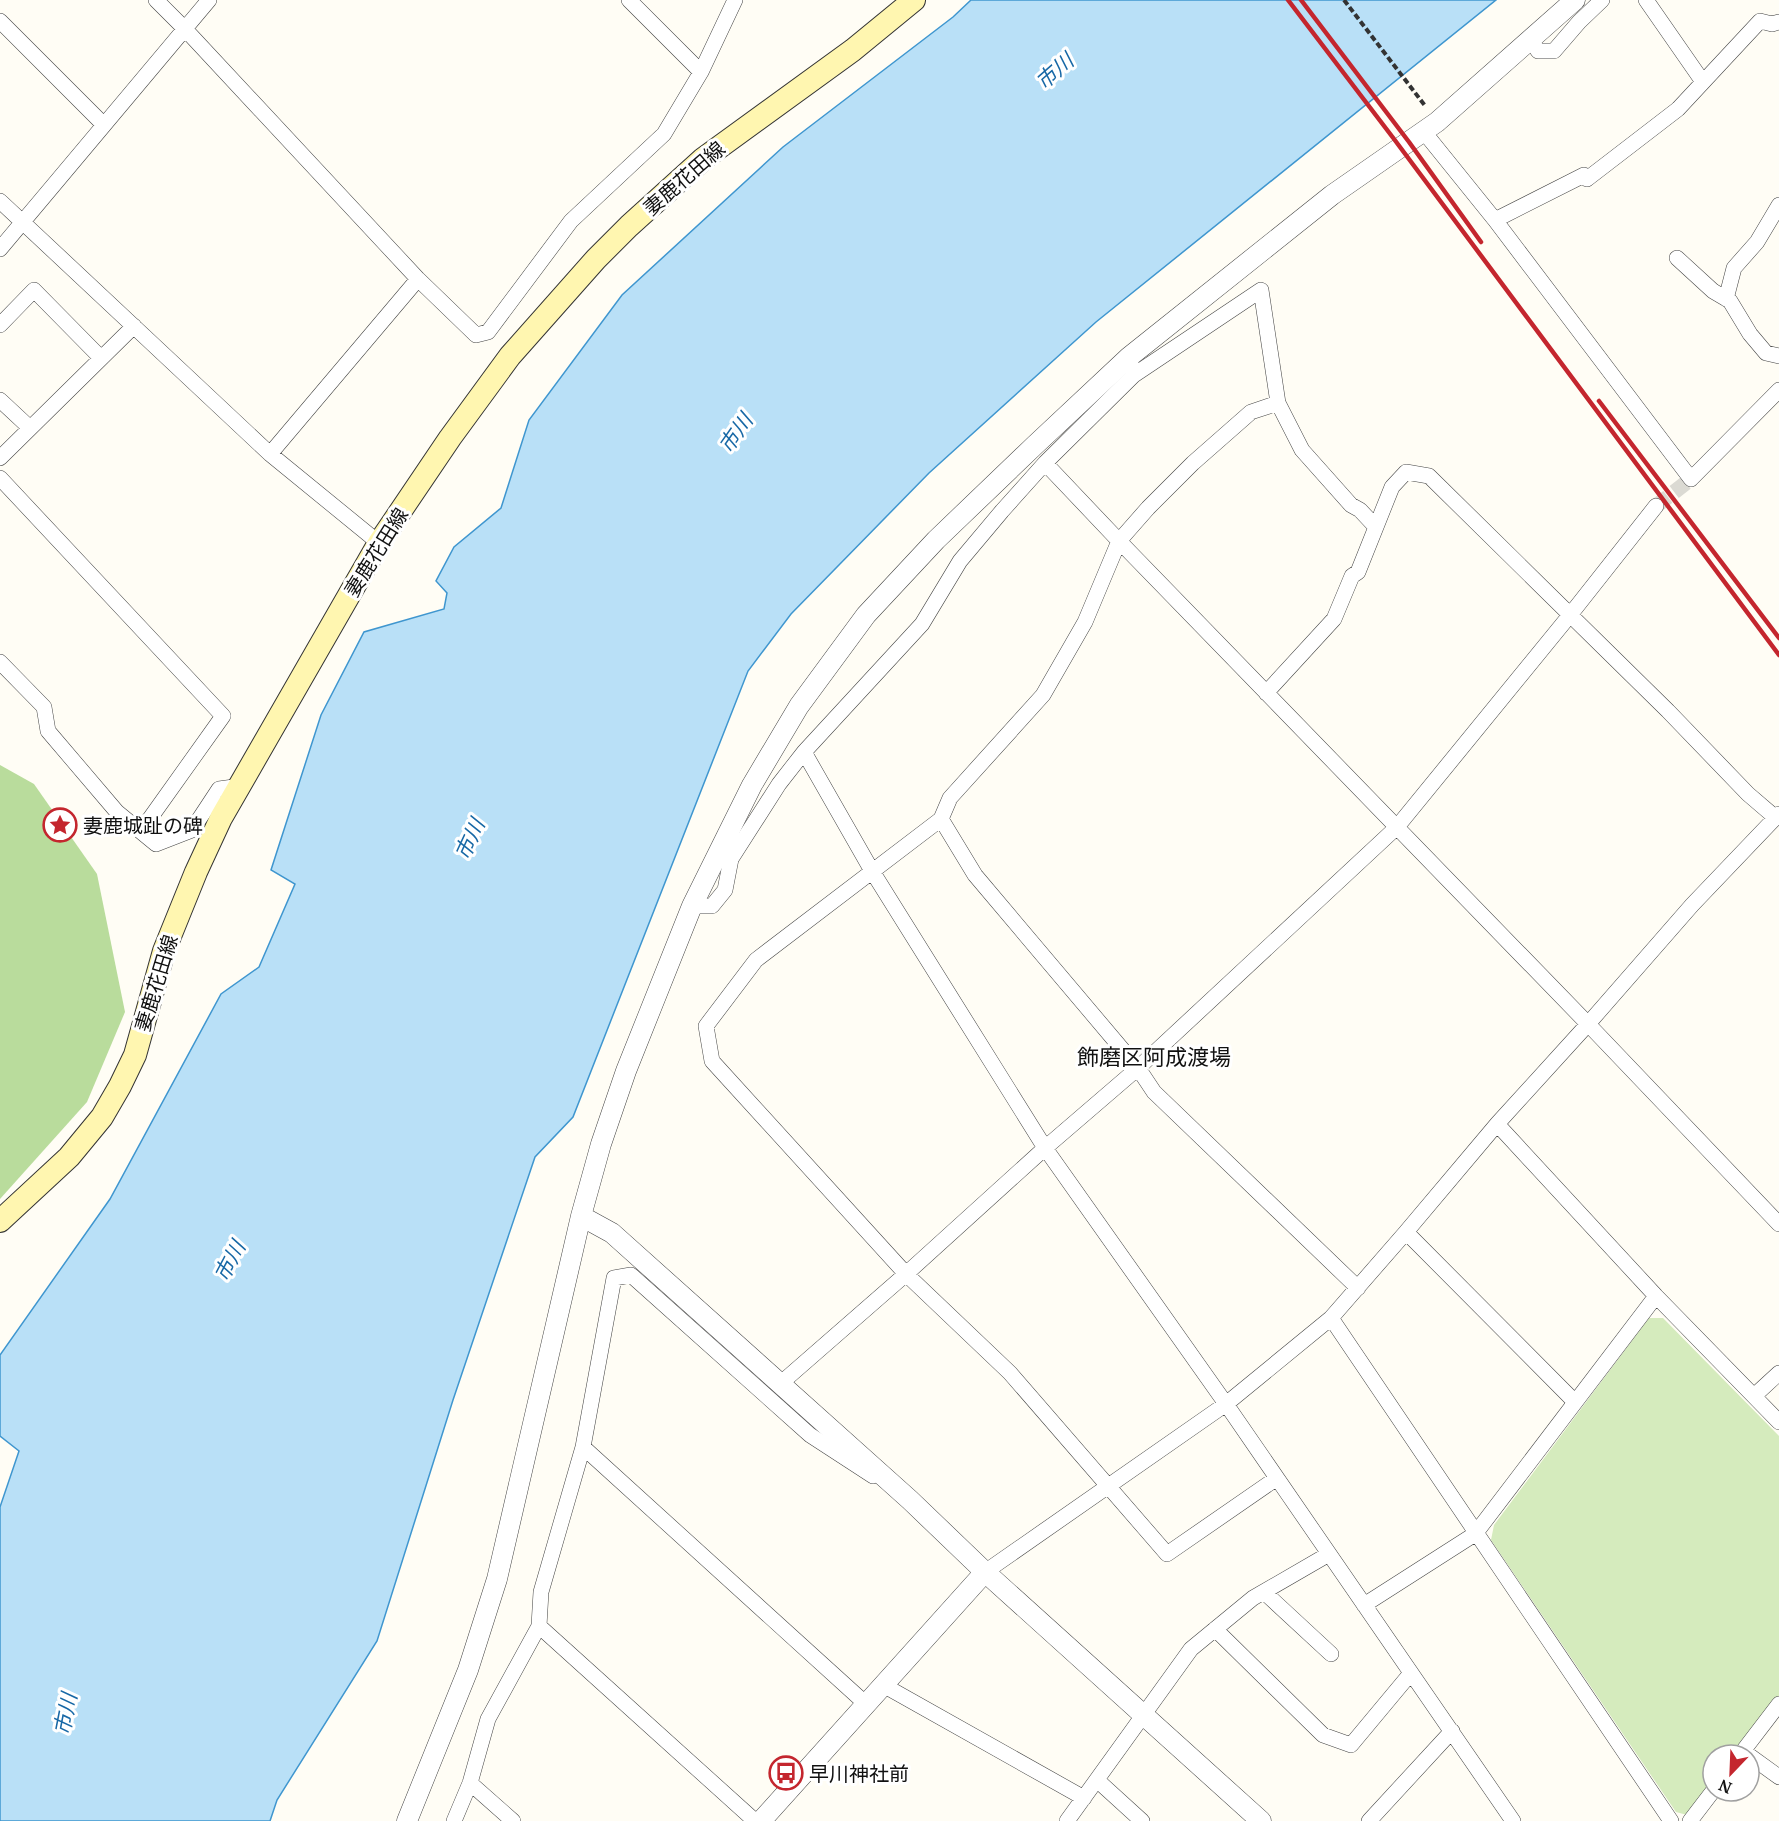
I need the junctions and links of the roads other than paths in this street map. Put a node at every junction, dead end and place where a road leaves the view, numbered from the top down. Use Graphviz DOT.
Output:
graph roads {
  1 [pos="156,0"];
  2 [pos="209,0"];
  3 [pos="629,0"];
  4 [pos="735,0"];
  5 [pos="914,0"];
  6 [pos="1575,0"];
  7 [pos="1602,0"];
  8 [pos="1646,0"];
  9 [pos="0,21"];
  10 [pos="1779,22"];
  11 [pos="185,29"];
  12 [pos="1531,40"];
  13 [pos="701,72"];
  14 [pos="1703,82"];
  15 [pos="104,125"];
  16 [pos="1431,127"];
  17 [pos="0,201"];
  18 [pos="1779,205"];
  19 [pos="1495,220"];
  20 [pos="23,222"];
  21 [pos="0,249"];
  22 [pos="1677,258"];
  23 [pos="418,279"];
  24 [pos="1726,299"];
  25 [pos="0,325"];
  26 [pos="134,326"];
  27 [pos="1779,356"];
  28 [pos="101,358"];
  29 [pos="1132,366"];
  30 [pos="1779,390"];
  31 [pos="0,400"];
  32 [pos="1278,403"];
  33 [pos="30,428"];
  34 [pos="270,454"];
  35 [pos="0,458"];
  36 [pos="1046,463"];
  37 [pos="0,478"];
  38 [pos="1656,506"];
  39 [pos="1375,526"];
  40 [pos="1119,541"];
  41 [pos="379,543"];
  42 [pos="1570,615"];
  43 [pos="0,662"];
  44 [pos="1266,693"];
  45 [pos="804,752"];
  46 [pos="241,786"];
  47 [pos="1777,816"];
  48 [pos="941,819"];
  49 [pos="1397,827"];
  50 [pos="141,831"];
  51 [pos="872,871"];
  52 [pos="692,906"];
  53 [pos="1588,1024"];
  54 [pos="1138,1068"];
  55 [pos="1497,1124"];
  56 [pos="1045,1148"];
  57 [pos="581,1216"];
  58 [pos="0,1221"];
  59 [pos="1779,1224"];
  60 [pos="1406,1232"];
  61 [pos="906,1274"];
  62 [pos="1358,1288"];
  63 [pos="1656,1296"];
  64 [pos="1330,1318"];
  65 [pos="1779,1372"];
  66 [pos="780,1384"];
  67 [pos="1754,1396"];
  68 [pos="1575,1402"];
  69 [pos="1226,1404"];
  70 [pos="1779,1422"];
  71 [pos="583,1447"];
  72 [pos="1277,1478"];
  73 [pos="1107,1485"];
  74 [pos="910,1500"];
  75 [pos="1475,1534"];
  76 [pos="1329,1554"];
  77 [pos="985,1572"];
  78 [pos="1264,1592"];
  79 [pos="1364,1605"];
  80 [pos="539,1626"];
  81 [pos="1215,1629"];
  82 [pos="1331,1654"];
  83 [pos="1412,1673"];
  84 [pos="883,1685"];
  85 [pos="866,1704"];
  86 [pos="1779,1704"];
  87 [pos="1144,1715"];
  88 [pos="1452,1731"];
  89 [pos="1750,1743"];
  90 [pos="1761,1765"];
  91 [pos="1779,1777"];
  92 [pos="1097,1780"];
  93 [pos="470,1783"];
  94 [pos="1084,1798"];
  95 [pos="1704,1803"];
  96 [pos="407,1821"];
  97 [pos="454,1821"];
  98 [pos="513,1821"];
  99 [pos="754,1821"];
  100 [pos="760,1821"];
  101 [pos="1067,1821"];
  102 [pos="1143,1821"];
  103 [pos="1261,1821"];
  104 [pos="1369,1821"];
  105 [pos="1513,1821"];
  106 [pos="1671,1821"];
  107 [pos="1690,1821"];
  1 -- 11 [label="street"];
  2 -- 11 [label="street"];
  3 -- 13 [label="street"];
  4 -- 13 [label="street"];
  5 -- 41 [label="main road, 妻鹿花田線"];
  6 -- 12 [label="street"];
  7 -- 12 [label="street"];
  8 -- 14 [label="street"];
  9 -- 15 [label="street"];
  10 -- 14 [label="street"];
  11 -- 15 [label="street"];
  11 -- 23 [label="street"];
  12 -- 16 [label="street"];
  13 -- 23 [label="street"];
  14 -- 19 [label="street"];
  15 -- 20 [label="street"];
  16 -- 19 [label="street"];
  16 -- 29 [label="street"];
  17 -- 20 [label="street"];
  18 -- 24 [label="street"];
  19 -- 30 [label="street"];
  20 -- 21 [label="street"];
  20 -- 26 [label="street"];
  22 -- 24 [label="street"];
  23 -- 34 [label="street"];
  24 -- 27 [label="street"];
  25 -- 28 [label="street"];
  26 -- 28 [label="street"];
  26 -- 34 [label="street"];
  28 -- 33 [label="street"];
  29 -- 32 [label="street"];
  29 -- 36 [label="street"];
  29 -- 52 [label="street"];
  31 -- 33 [label="street"];
  32 -- 39 [label="street"];
  32 -- 40 [label="street"];
  33 -- 35 [label="street"];
  34 -- 41 [label="street"];
  36 -- 40 [label="street"];
  36 -- 45 [label="street"];
  37 -- 50 [label="street"];
  38 -- 42 [label="street"];
  39 -- 42 [label="street"];
  39 -- 44 [label="street"];
  40 -- 44 [label="street"];
  40 -- 48 [label="street"];
  41 -- 46 [label="main road, 妻鹿花田線"];
  42 -- 47 [label="street"];
  42 -- 49 [label="street"];
  43 -- 50 [label="street"];
  44 -- 49 [label="street"];
  45 -- 51 [label="street"];
  45 -- 52 [label="street"];
  46 -- 50 [label="street"];
  46 -- 58 [label="main road, 妻鹿花田線"];
  47 -- 53 [label="street"];
  48 -- 51 [label="street"];
  48 -- 54 [label="street"];
  49 -- 53 [label="street"];
  49 -- 54 [label="street"];
  51 -- 56 [label="street"];
  51 -- 61 [label="street"];
  52 -- 57 [label="street"];
  53 -- 55 [label="street"];
  53 -- 59 [label="street"];
  54 -- 56 [label="street"];
  54 -- 62 [label="street"];
  55 -- 60 [label="street"];
  55 -- 63 [label="street"];
  56 -- 61 [label="street"];
  56 -- 69 [label="street"];
  57 -- 66 [label="street"];
  57 -- 96 [label="street"];
  60 -- 62 [label="street"];
  60 -- 68 [label="street"];
  61 -- 66 [label="street"];
  61 -- 73 [label="street"];
  62 -- 64 [label="street"];
  63 -- 67 [label="street"];
  63 -- 68 [label="street"];
  64 -- 69 [label="street"];
  64 -- 75 [label="street"];
  65 -- 67 [label="street"];
  66 -- 74 [label="street"];
  67 -- 70 [label="street"];
  68 -- 75 [label="street"];
  69 -- 72 [label="street"];
  69 -- 73 [label="street"];
  71 -- 74 [label="street"];
  71 -- 80 [label="street"];
  71 -- 85 [label="street"];
  72 -- 73 [label="street"];
  72 -- 76 [label="street"];
  73 -- 77 [label="street"];
  74 -- 77 [label="street"];
  75 -- 79 [label="street"];
  75 -- 106 [label="street"];
  76 -- 78 [label="street"];
  76 -- 79 [label="street"];
  77 -- 84 [label="street"];
  77 -- 87 [label="street"];
  78 -- 81 [label="street"];
  78 -- 82 [label="street"];
  79 -- 83 [label="street"];
  80 -- 93 [label="street"];
  80 -- 99 [label="street"];
  81 -- 83 [label="street"];
  81 -- 87 [label="street"];
  83 -- 88 [label="street"];
  84 -- 85 [label="street"];
  84 -- 94 [label="street"];
  85 -- 100 [label="street"];
  86 -- 89 [label="street"];
  87 -- 92 [label="street"];
  87 -- 103 [label="street"];
  88 -- 104 [label="street"];
  88 -- 105 [label="street"];
  90 -- 91 [label="street"];
  92 -- 94 [label="street"];
  92 -- 102 [label="street"];
  93 -- 97 [label="street"];
  93 -- 98 [label="street"];
  94 -- 101 [label="street"];
  95 -- 107 [label="street"];
}
